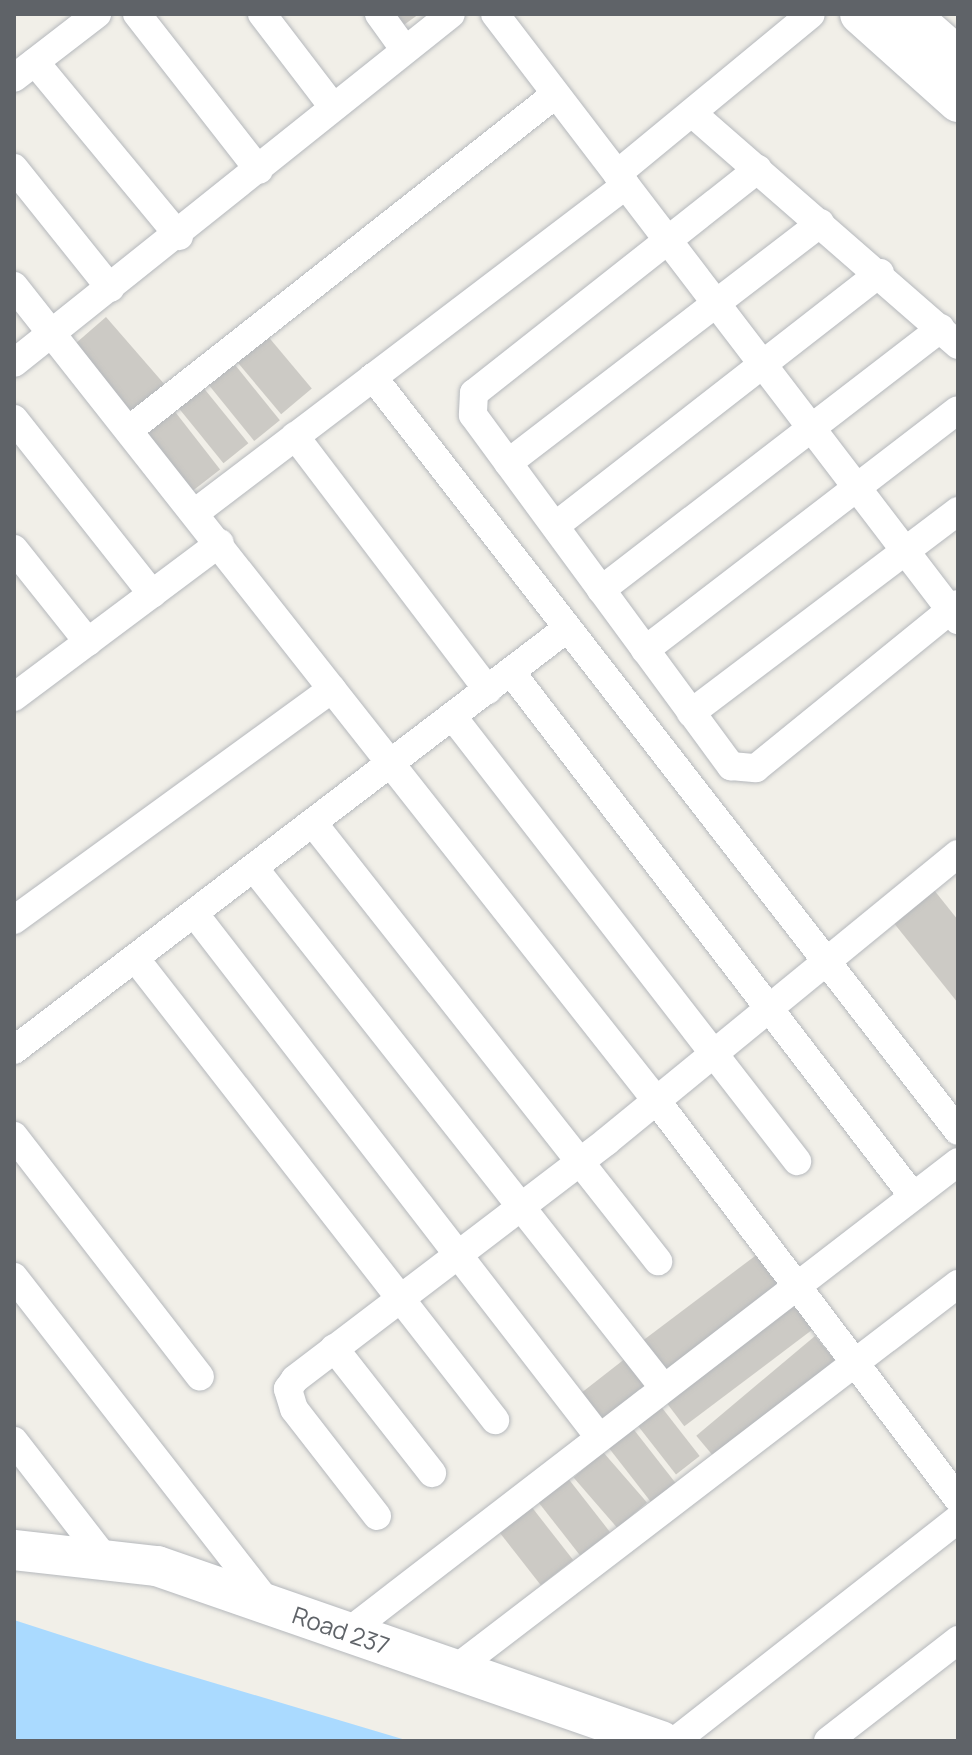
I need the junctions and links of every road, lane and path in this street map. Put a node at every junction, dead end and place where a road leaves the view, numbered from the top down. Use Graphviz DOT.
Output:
graph roads {
  1 [pos="97,14"];
  2 [pos="137,14"];
  3 [pos="262,14"];
  4 [pos="379,14"];
  5 [pos="451,14"];
  6 [pos="495,14"];
  7 [pos="811,14"];
  8 [pos="860,14"];
  9 [pos="405,50"];
  10 [pos="25,70"];
  11 [pos="556,94"];
  12 [pos="958,102"];
  13 [pos="333,107"];
  14 [pos="692,113"];
  15 [pos="14,168"];
  16 [pos="758,169"];
  17 [pos="259,170"];
  18 [pos="622,179"];
  19 [pos="821,223"];
  20 [pos="179,236"];
  21 [pos="668,239"];
  22 [pos="880,273"];
  23 [pos="14,286"];
  24 [pos="110,288"];
  25 [pos="716,301"];
  26 [pos="51,334"];
  27 [pos="949,336"];
  28 [pos="762,362"];
  29 [pos="14,363"];
  30 [pos="373,377"];
  31 [pos="958,410"];
  32 [pos="14,419"];
  33 [pos="811,425"];
  34 [pos="129,430"];
  35 [pos="295,436"];
  36 [pos="508,463"];
  37 [pos="859,488"];
  38 [pos="958,511"];
  39 [pos="196,512"];
  40 [pos="555,526"];
  41 [pos="220,543"];
  42 [pos="14,549"];
  43 [pos="906,550"];
  44 [pos="601,590"];
  45 [pos="152,594"];
  46 [pos="955,611"];
  47 [pos="565,630"];
  48 [pos="88,642"];
  49 [pos="645,650"];
  50 [pos="511,672"];
  51 [pos="18,687"];
  52 [pos="332,689"];
  53 [pos="488,690"];
  54 [pos="691,713"];
  55 [pos="453,717"];
  56 [pos="391,765"];
  57 [pos="313,823"];
  58 [pos="958,854"];
  59 [pos="254,868"];
  60 [pos="194,913"];
  61 [pos="14,920"];
  62 [pos="135,958"];
  63 [pos="825,961"];
  64 [pos="768,1007"];
  65 [pos="14,1050"];
  66 [pos="716,1051"];
  67 [pos="656,1100"];
  68 [pos="958,1131"];
  69 [pos="14,1136"];
  70 [pos="797,1161"];
  71 [pos="958,1162"];
  72 [pos="578,1163"];
  73 [pos="913,1196"];
  74 [pos="522,1205"];
  75 [pos="459,1252"];
  76 [pos="658,1261"];
  77 [pos="14,1277"];
  78 [pos="958,1284"];
  79 [pos="797,1285"];
  80 [pos="400,1296"];
  81 [pos="334,1348"];
  82 [pos="856,1363"];
  83 [pos="200,1377"];
  84 [pos="663,1387"];
  85 [pos="495,1420"];
  86 [pos="599,1437"];
  87 [pos="14,1441"];
  88 [pos="432,1473"];
  89 [pos="958,1499"];
  90 [pos="377,1516"];
  91 [pos="958,1519"];
  92 [pos="14,1550"];
  93 [pos="106,1560"];
  94 [pos="270,1606"];
  95 [pos="348,1632"];
  96 [pos="958,1640"];
  97 [pos="454,1670"];
  98 [pos="661,1741"];
  99 [pos="675,1741"];
  100 [pos="828,1741"];
  1 -- 10 [label="street"];
  2 -- 17 [label="street"];
  3 -- 13 [label="street"];
  4 -- 9 [label="street"];
  5 -- 9 [label="street"];
  6 -- 11 [label="street"];
  7 -- 14 [label="street"];
  8 -- 12 [label="street"];
  9 -- 13 [label="street"];
  10 -- 20 [label="street"];
  11 -- 18 [label="street"];
  11 -- 34 [label="street"];
  13 -- 17 [label="street"];
  14 -- 16 [label="street"];
  14 -- 18 [label="street"];
  15 -- 24 [label="street"];
  16 -- 19 [label="street"];
  16 -- 21 [label="street"];
  17 -- 20 [label="street"];
  18 -- 21 [label="street"];
  18 -- 30 [label="street"];
  19 -- 22 [label="street"];
  19 -- 25 [label="street"];
  20 -- 24 [label="street"];
  21 -- 25 [label="street"];
  21 -- 36 [label="street"];
  22 -- 27 [label="street"];
  22 -- 28 [label="street"];
  23 -- 26 [label="street"];
  24 -- 26 [label="street"];
  25 -- 28 [label="street"];
  25 -- 36 [label="street"];
  26 -- 29 [label="street"];
  26 -- 34 [label="street"];
  27 -- 33 [label="street"];
  28 -- 33 [label="street"];
  28 -- 40 [label="street"];
  30 -- 35 [label="street"];
  30 -- 47 [label="street"];
  31 -- 37 [label="street"];
  32 -- 45 [label="street"];
  33 -- 37 [label="street"];
  33 -- 44 [label="street"];
  34 -- 39 [label="street"];
  35 -- 39 [label="street"];
  35 -- 53 [label="street"];
  36 -- 40 [label="street"];
  37 -- 43 [label="street"];
  37 -- 49 [label="street"];
  38 -- 43 [label="street"];
  39 -- 41 [label="street"];
  40 -- 44 [label="street"];
  41 -- 45 [label="street"];
  41 -- 52 [label="street"];
  42 -- 48 [label="street"];
  43 -- 46 [label="street"];
  43 -- 54 [label="street"];
  44 -- 49 [label="street"];
  45 -- 48 [label="street"];
  46 -- 54 [label="street"];
  47 -- 50 [label="street"];
  47 -- 63 [label="street"];
  48 -- 51 [label="street"];
  49 -- 54 [label="street"];
  50 -- 53 [label="street"];
  50 -- 64 [label="street"];
  52 -- 56 [label="street"];
  52 -- 61 [label="street"];
  53 -- 55 [label="street"];
  55 -- 56 [label="street"];
  55 -- 66 [label="street"];
  56 -- 57 [label="street"];
  56 -- 67 [label="street"];
  57 -- 59 [label="street"];
  57 -- 72 [label="street"];
  58 -- 63 [label="street"];
  59 -- 60 [label="street"];
  59 -- 74 [label="street"];
  60 -- 62 [label="street"];
  60 -- 75 [label="street"];
  62 -- 65 [label="street"];
  62 -- 80 [label="street"];
  63 -- 64 [label="street"];
  63 -- 68 [label="street"];
  64 -- 66 [label="street"];
  64 -- 73 [label="street"];
  66 -- 67 [label="street"];
  66 -- 70 [label="street"];
  67 -- 72 [label="street"];
  67 -- 79 [label="street"];
  69 -- 83 [label="street"];
  71 -- 73 [label="street"];
  72 -- 74 [label="street"];
  72 -- 76 [label="street"];
  73 -- 79 [label="street"];
  74 -- 75 [label="street"];
  74 -- 84 [label="street"];
  75 -- 80 [label="street"];
  75 -- 86 [label="street"];
  77 -- 94 [label="street"];
  78 -- 82 [label="street"];
  79 -- 82 [label="street"];
  79 -- 84 [label="street"];
  80 -- 81 [label="street"];
  80 -- 85 [label="street"];
  81 -- 88 [label="street"];
  81 -- 90 [label="street"];
  82 -- 89 [label="street"];
  82 -- 97 [label="street"];
  84 -- 86 [label="street"];
  86 -- 95 [label="street"];
  87 -- 93 [label="street"];
  91 -- 99 [label="street"];
  92 -- 93 [label="street, Road 237"];
  93 -- 94 [label="street, Road 237"];
  94 -- 95 [label="street, Road 237"];
  95 -- 97 [label="street, Road 237"];
  96 -- 100 [label="street"];
  97 -- 98 [label="street, Road 237"];
}
